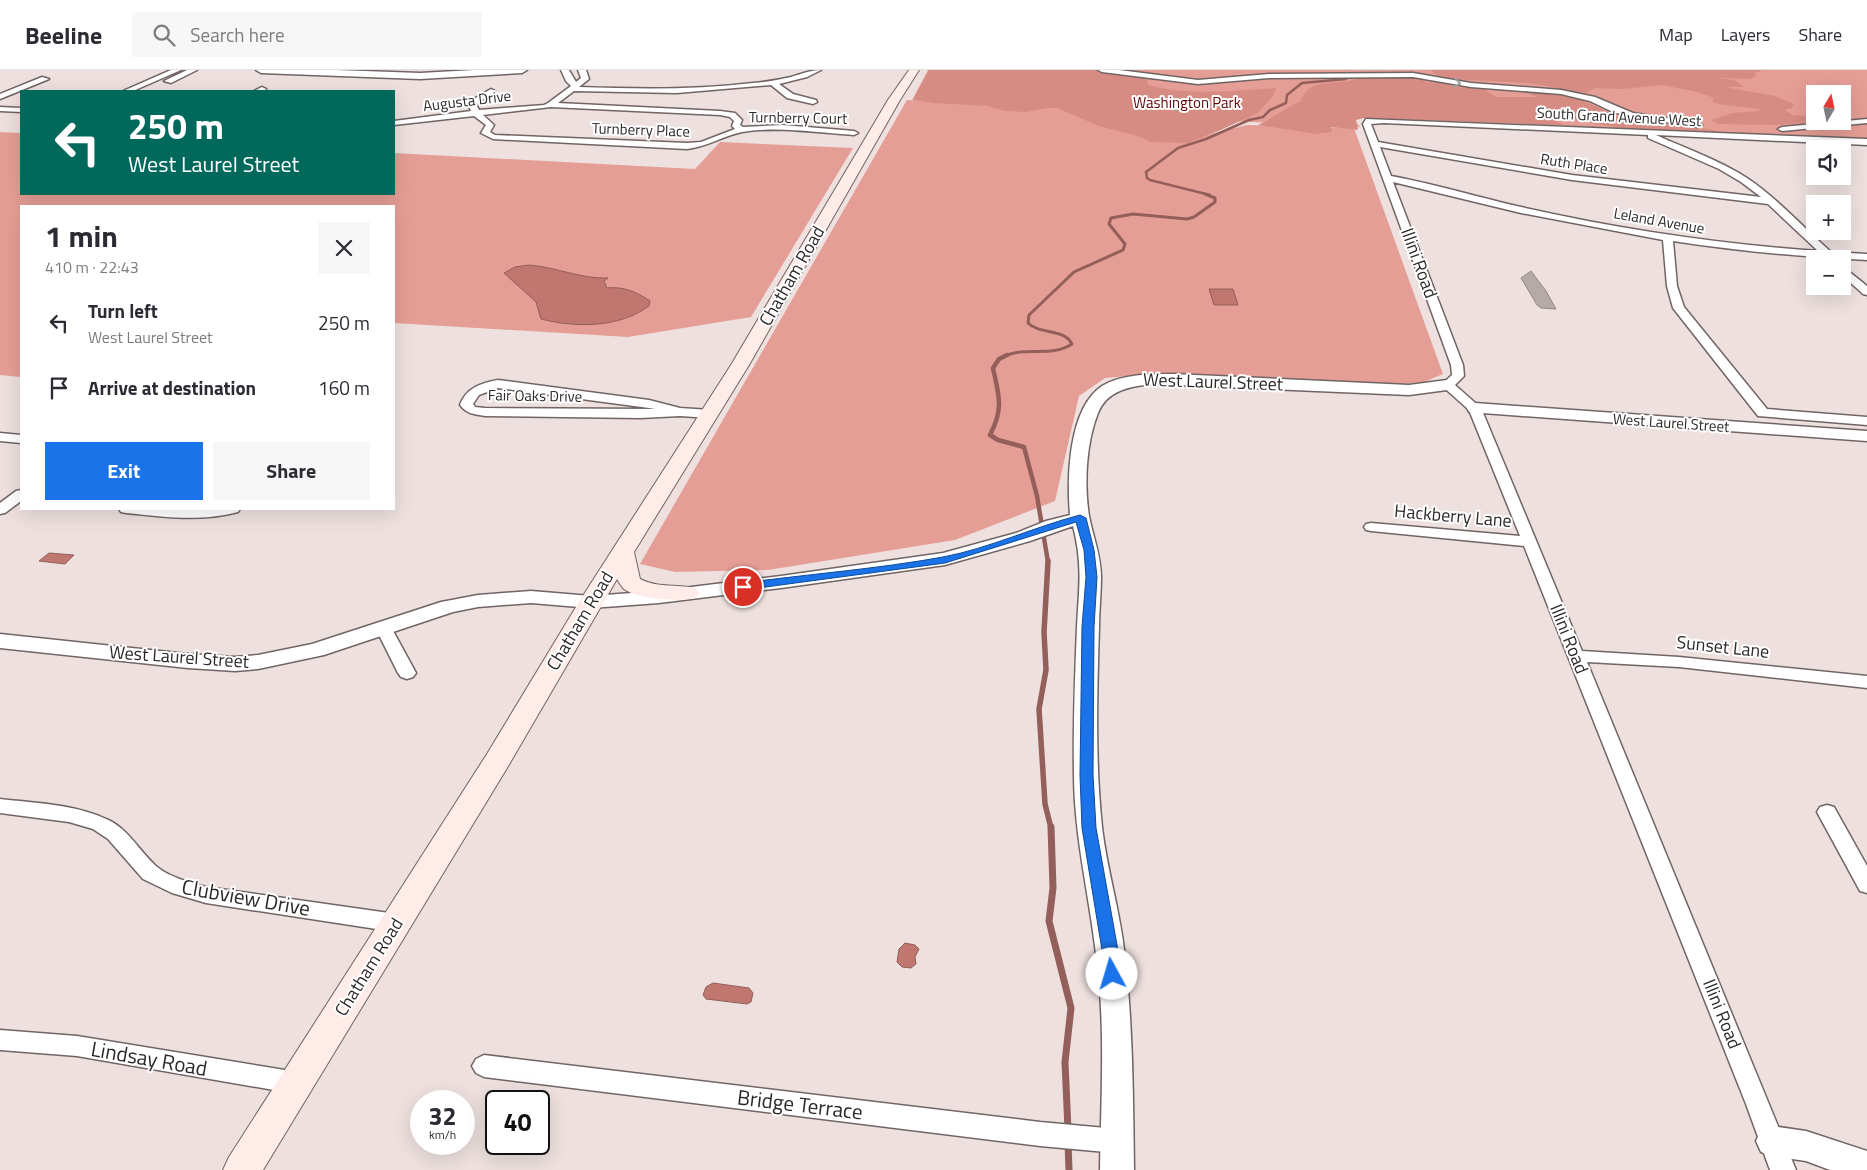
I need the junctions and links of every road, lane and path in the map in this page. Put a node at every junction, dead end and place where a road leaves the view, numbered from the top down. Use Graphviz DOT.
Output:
graph roads {
  1 [pos="177,70"];
  2 [pos="193,70"];
  3 [pos="261,70"];
  4 [pos="522,70"];
  5 [pos="565,70"];
  6 [pos="582,70"];
  7 [pos="817,70"];
  8 [pos="914,70"];
  9 [pos="1102,70"];
  10 [pos="480,72"];
  11 [pos="1270,73"];
  12 [pos="45,79"];
  13 [pos="774,84"];
  14 [pos="573,87"];
  15 [pos="131,90"];
  16 [pos="148,90"];
  17 [pos="491,91"];
  18 [pos="0,97"];
  19 [pos="813,102"];
  20 [pos="547,106"];
  21 [pos="0,109"];
  22 [pos="20,110"];
  23 [pos="476,113"];
  24 [pos="1662,120"];
  25 [pos="1369,121"];
  26 [pos="1867,121"];
  27 [pos="395,123"];
  28 [pos="741,130"];
  29 [pos="1642,132"];
  30 [pos="854,133"];
  31 [pos="1867,142"];
  32 [pos="1375,144"];
  33 [pos="1388,178"];
  34 [pos="1392,190"];
  35 [pos="1450,194"];
  36 [pos="1770,201"];
  37 [pos="1668,239"];
  38 [pos="1822,250"];
  39 [pos="1806,255"];
  40 [pos="1851,256"];
  41 [pos="1867,256"];
  42 [pos="1851,277"];
  43 [pos="1867,292"];
  44 [pos="1447,385"];
  45 [pos="1475,408"];
  46 [pos="680,412"];
  47 [pos="1763,412"];
  48 [pos="710,414"];
  49 [pos="1867,422"];
  50 [pos="1867,436"];
  51 [pos="0,437"];
  52 [pos="20,439"];
  53 [pos="19,497"];
  54 [pos="0,510"];
  55 [pos="138,510"];
  56 [pos="229,510"];
  57 [pos="1080,518"];
  58 [pos="1371,527"];
  59 [pos="1531,542"];
  60 [pos="624,552"];
  61 [pos="687,593"];
  62 [pos="590,602"];
  63 [pos="384,628"];
  64 [pos="0,641"];
  65 [pos="1575,656"];
  66 [pos="407,673"];
  67 [pos="1867,682"];
  68 [pos="0,806"];
  69 [pos="1827,812"];
  70 [pos="1867,885"];
  71 [pos="396,923"];
  72 [pos="0,1040"];
  73 [pos="484,1066"];
  74 [pos="297,1083"];
  75 [pos="1117,1141"];
  76 [pos="1777,1156"];
  77 [pos="1867,1167"];
  78 [pos="242,1170"];
  79 [pos="1117,1170"];
  1 -- 15 [label="street"];
  2 -- 16 [label="street"];
  3 -- 10 [label="street"];
  4 -- 10 [label="street"];
  5 -- 14 [label="street"];
  6 -- 14 [label="street"];
  7 -- 13 [label="street"];
  8 -- 48 [label="main road, Chatham Road"];
  9 -- 11 [label="street"];
  11 -- 24 [label="street, one-way"];
  12 -- 18 [label="street"];
  13 -- 14 [label="street"];
  13 -- 19 [label="street"];
  14 -- 20 [label="street"];
  15 -- 16 [label="street"];
  17 -- 23 [label="street"];
  20 -- 23 [label="street, Augusta Drive"];
  20 -- 28 [label="street, Turnberry Place"];
  21 -- 22 [label="street"];
  23 -- 27 [label="street, Augusta Drive"];
  23 -- 28 [label="street, Turnberry Place"];
  24 -- 26 [label="street"];
  24 -- 29 [label="street"];
  25 -- 29 [label="street, South Grand Avenue West"];
  25 -- 32 [label="street, Illini Road"];
  28 -- 30 [label="street, Turnberry Court"];
  29 -- 31 [label="street, South Grand Avenue West"];
  29 -- 36 [label="street"];
  32 -- 33 [label="street, Illini Road"];
  32 -- 36 [label="street, Ruth Place"];
  33 -- 34 [label="street, Illini Road"];
  33 -- 35 [label="street"];
  34 -- 35 [label="street"];
  34 -- 44 [label="street, Illini Road"];
  35 -- 37 [label="street, Leland Avenue"];
  36 -- 38 [label="street"];
  37 -- 39 [label="street, Leland Avenue"];
  37 -- 47 [label="street"];
  40 -- 41 [label="street, Leland Avenue"];
  42 -- 43 [label="street"];
  44 -- 45 [label="street, Illini Road"];
  44 -- 57 [label="street, West Laurel Street"];
  45 -- 50 [label="street, West Laurel Street"];
  45 -- 59 [label="street, Illini Road"];
  46 -- 46 [label="street, Fair Oaks Drive"];
  46 -- 48 [label="street, Fair Oaks Drive"];
  47 -- 49 [label="street"];
  48 -- 60 [label="main road, Chatham Road"];
  51 -- 52 [label="street"];
  53 -- 54 [label="street"];
  55 -- 56 [label="street"];
  57 -- 61 [label="street, West Laurel Street"];
  57 -- 75 [label="street"];
  58 -- 59 [label="street, Hackberry Lane"];
  59 -- 65 [label="street, Illini Road"];
  60 -- 61 [label="main road"];
  60 -- 62 [label="main road, Chatham Road"];
  61 -- 62 [label="street, West Laurel Street"];
  62 -- 63 [label="street, West Laurel Street"];
  62 -- 71 [label="main road, Chatham Road"];
  63 -- 64 [label="street, West Laurel Street"];
  63 -- 66 [label="street"];
  65 -- 67 [label="street, Sunset Lane"];
  65 -- 76 [label="street, Illini Road"];
  68 -- 71 [label="street, Clubview Drive"];
  69 -- 70 [label="street"];
  71 -- 74 [label="main road, Chatham Road"];
  72 -- 74 [label="street, Lindsay Road"];
  73 -- 75 [label="street, Bridge Terrace"];
  74 -- 78 [label="main road, Chatham Road"];
  75 -- 79 [label="street"];
  76 -- 77 [label="street"];
}
